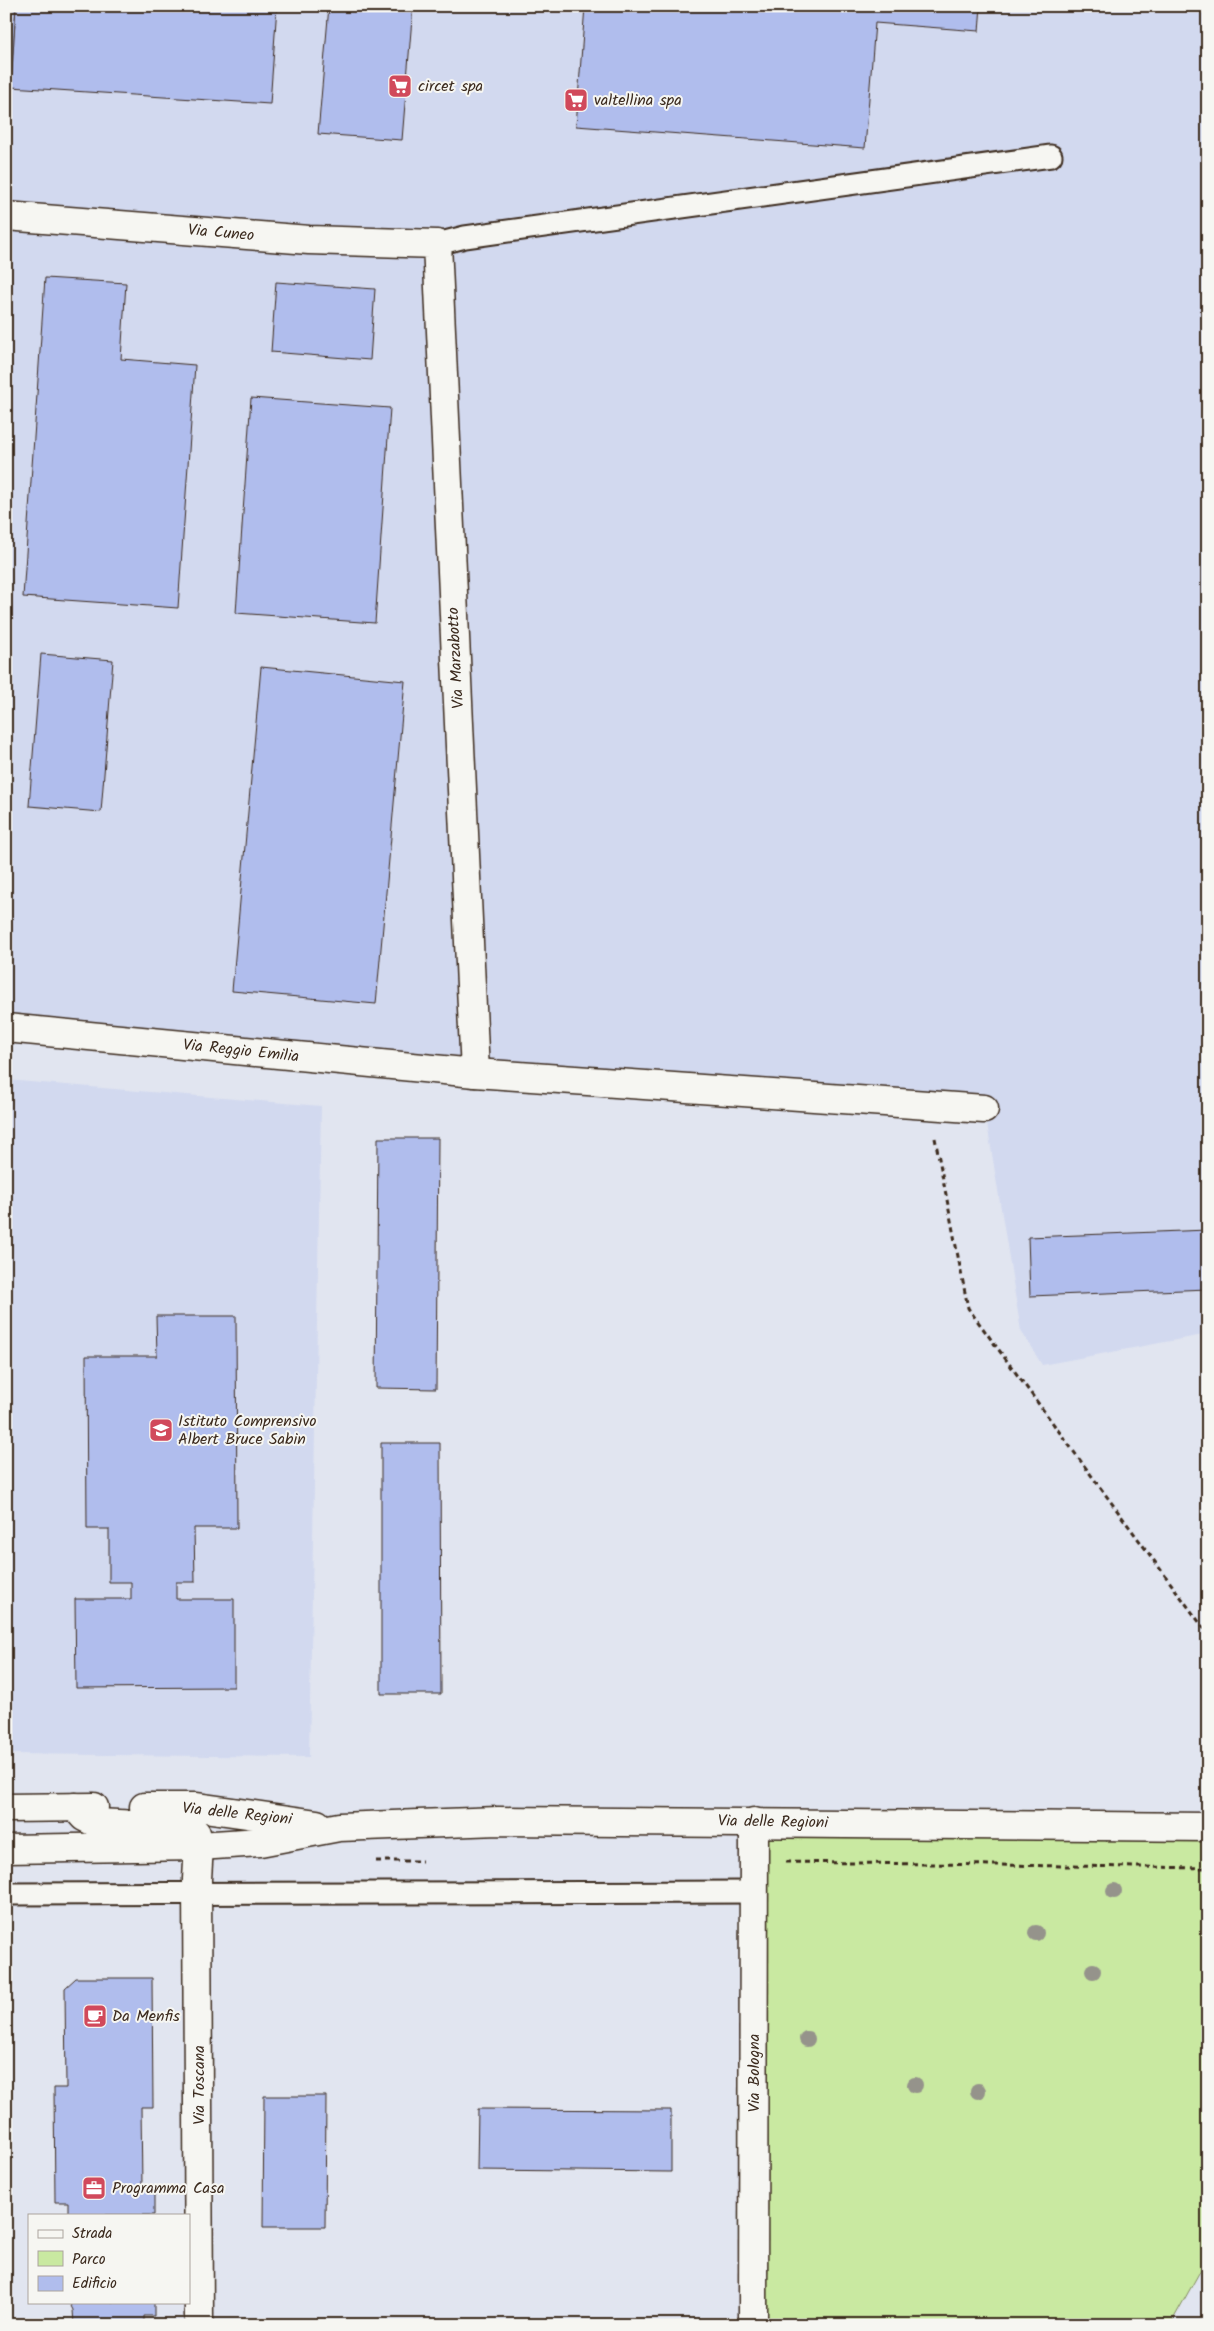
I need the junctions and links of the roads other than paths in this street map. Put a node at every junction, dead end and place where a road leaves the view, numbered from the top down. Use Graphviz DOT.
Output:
graph roads {
  1 [pos="1051,156"];
  2 [pos="6,216"];
  3 [pos="437,244"];
  4 [pos="6,1028"];
  5 [pos="475,1073"];
  6 [pos="984,1108"];
  7 [pos="75,1807"];
  8 [pos="12,1810"];
  9 [pos="754,1822"];
  10 [pos="339,1827"];
  11 [pos="1208,1827"];
  12 [pos="200,1846"];
  13 [pos="6,1849"];
  14 [pos="754,1892"];
  15 [pos="199,1893"];
  16 [pos="6,1894"];
  17 [pos="199,2325"];
  18 [pos="753,2325"];
  1 -- 3 [label="lane"];
  2 -- 3 [label="street, Via Cuneo"];
  3 -- 5 [label="street, Via Marzabotto"];
  4 -- 5 [label="street, Via Reggio Emilia"];
  5 -- 6 [label="street, Via Reggio Emilia"];
  7 -- 8 [label="street, Via delle Regioni"];
  7 -- 10 [label="street, Via delle Regioni"];
  7 -- 12 [label="street, Via delle Regioni"];
  9 -- 10 [label="street, Via delle Regioni"];
  9 -- 11 [label="street, Via delle Regioni"];
  9 -- 14 [label="street, Via Bologna"];
  10 -- 12 [label="street, Via delle Regioni"];
  12 -- 13 [label="street, Via delle Regioni"];
  12 -- 15 [label="street, Via Toscana"];
  14 -- 15 [label="lane"];
  14 -- 18 [label="street, Via Bologna"];
  15 -- 16 [label="lane"];
  15 -- 17 [label="street, Via Toscana"];
}
